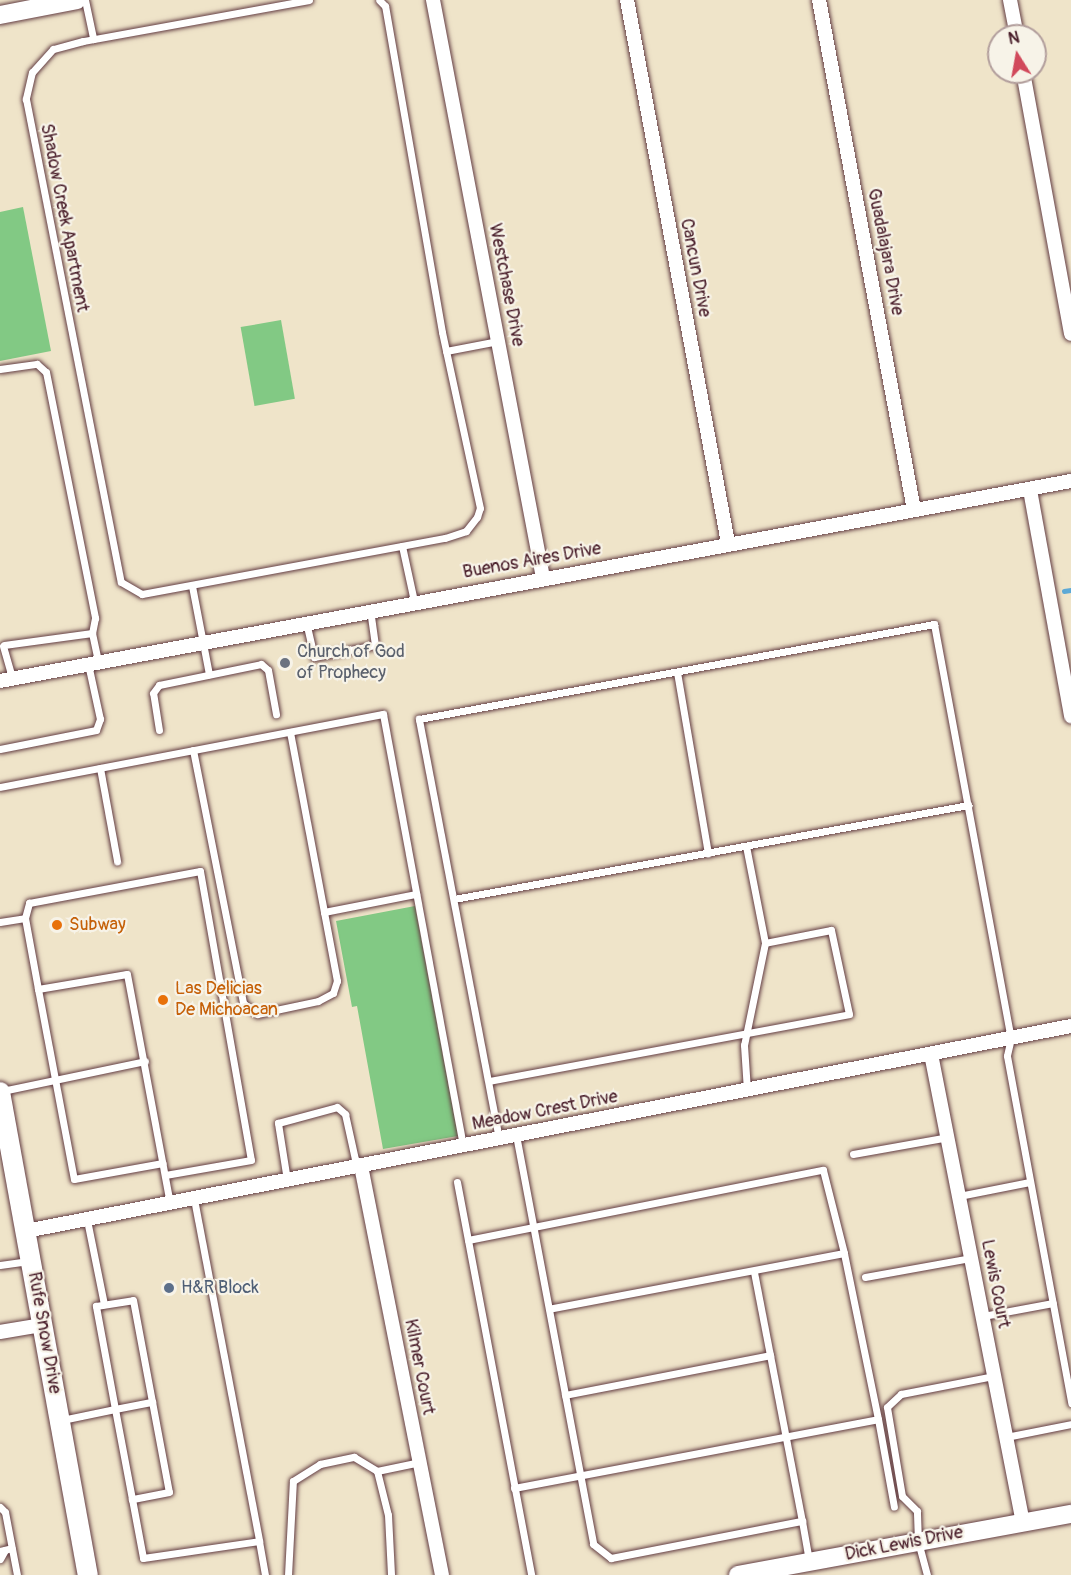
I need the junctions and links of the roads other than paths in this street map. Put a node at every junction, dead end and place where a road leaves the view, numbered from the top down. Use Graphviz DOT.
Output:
graph roads {
  1 [pos="77,0"];
  2 [pos="85,0"];
  3 [pos="262,0"];
  4 [pos="309,0"];
  5 [pos="379,0"];
  6 [pos="434,0"];
  7 [pos="627,0"];
  8 [pos="819,0"];
  9 [pos="1010,0"];
  10 [pos="263,9"];
  11 [pos="0,15"];
  12 [pos="1015,24"];
  13 [pos="93,39"];
  14 [pos="1025,84"];
  15 [pos="1071,334"];
  16 [pos="498,341"];
  17 [pos="446,351"];
  18 [pos="0,369"];
  19 [pos="1071,482"];
  20 [pos="1030,490"];
  21 [pos="914,510"];
  22 [pos="728,543"];
  23 [pos="402,546"];
  24 [pos="543,578"];
  25 [pos="192,586"];
  26 [pos="414,601"];
  27 [pos="370,610"];
  28 [pos="306,622"];
  29 [pos="92,633"];
  30 [pos="203,643"];
  31 [pos="2,646"];
  32 [pos="93,663"];
  33 [pos="677,672"];
  34 [pos="209,674"];
  35 [pos="6,680"];
  36 [pos="1069,692"];
  37 [pos="276,714"];
  38 [pos="1071,716"];
  39 [pos="159,730"];
  40 [pos="290,732"];
  41 [pos="0,749"];
  42 [pos="193,750"];
  43 [pos="100,768"];
  44 [pos="0,787"];
  45 [pos="968,805"];
  46 [pos="746,846"];
  47 [pos="708,853"];
  48 [pos="117,861"];
  49 [pos="416,894"];
  50 [pos="454,899"];
  51 [pos="324,912"];
  52 [pos="25,918"];
  53 [pos="0,922"];
  54 [pos="765,943"];
  55 [pos="38,989"];
  56 [pos="1071,1026"];
  57 [pos="747,1034"];
  58 [pos="1011,1038"];
  59 [pos="931,1054"];
  60 [pos="145,1061"];
  61 [pos="55,1080"];
  62 [pos="489,1081"];
  63 [pos="747,1090"];
  64 [pos="0,1092"];
  65 [pos="516,1135"];
  66 [pos="948,1137"];
  67 [pos="499,1139"];
  68 [pos="463,1146"];
  69 [pos="853,1155"];
  70 [pos="163,1163"];
  71 [pos="361,1166"];
  72 [pos="165,1174"];
  73 [pos="287,1180"];
  74 [pos="457,1182"];
  75 [pos="1030,1182"];
  76 [pos="959,1196"];
  77 [pos="195,1198"];
  78 [pos="171,1203"];
  79 [pos="87,1220"];
  80 [pos="534,1226"];
  81 [pos="26,1232"];
  82 [pos="468,1240"];
  83 [pos="844,1253"];
  84 [pos="971,1258"];
  85 [pos="31,1261"];
  86 [pos="0,1265"];
  87 [pos="754,1272"];
  88 [pos="865,1277"];
  89 [pos="1053,1303"];
  90 [pos="104,1304"];
  91 [pos="549,1309"];
  92 [pos="982,1316"];
  93 [pos="42,1324"];
  94 [pos="0,1332"];
  95 [pos="770,1356"];
  96 [pos="994,1376"];
  97 [pos="565,1395"];
  98 [pos="152,1402"];
  99 [pos="1071,1403"];
  100 [pos="115,1409"];
  101 [pos="878,1419"];
  102 [pos="59,1420"];
  103 [pos="1071,1424"];
  104 [pos="786,1436"];
  105 [pos="1006,1437"];
  106 [pos="420,1462"];
  107 [pos="376,1471"];
  108 [pos="580,1476"];
  109 [pos="514,1488"];
  110 [pos="132,1499"];
  111 [pos="0,1507"];
  112 [pos="894,1507"];
  113 [pos="1071,1514"];
  114 [pos="802,1521"];
  115 [pos="1023,1522"];
  116 [pos="259,1541"];
  117 [pos="918,1542"];
  118 [pos="4,1549"];
  119 [pos="0,1559"];
  120 [pos="809,1562"];
  121 [pos="18,1575"];
  122 [pos="88,1575"];
  123 [pos="265,1575"];
  124 [pos="288,1575"];
  125 [pos="391,1575"];
  126 [pos="442,1575"];
  127 [pos="531,1575"];
  128 [pos="738,1575"];
  129 [pos="927,1575"];
  1 -- 11 [label="street"];
  2 -- 13 [label="lane"];
  3 -- 10 [label="lane"];
  4 -- 10 [label="lane, Shadow Creek Apartment"];
  5 -- 17 [label="lane, Shadow Creek Apartment"];
  6 -- 16 [label="street, Westchase Drive"];
  7 -- 22 [label="street, Cancun Drive"];
  8 -- 21 [label="street, Guadalajara Drive"];
  9 -- 12 [label="street"];
  10 -- 13 [label="lane, Shadow Creek Apartment"];
  13 -- 25 [label="lane, Shadow Creek Apartment"];
  14 -- 15 [label="street"];
  16 -- 17 [label="lane"];
  16 -- 24 [label="street, Westchase Drive"];
  17 -- 23 [label="lane, Shadow Creek Apartment"];
  18 -- 29 [label="lane"];
  19 -- 20 [label="street, Buenos Aires Drive"];
  20 -- 21 [label="street, Buenos Aires Drive"];
  20 -- 36 [label="street"];
  21 -- 22 [label="street, Buenos Aires Drive"];
  22 -- 24 [label="street, Buenos Aires Drive"];
  23 -- 25 [label="lane, Shadow Creek Apartment"];
  23 -- 26 [label="lane"];
  24 -- 26 [label="street, Buenos Aires Drive"];
  25 -- 30 [label="lane"];
  26 -- 27 [label="street, Buenos Aires Drive"];
  27 -- 28 [label="street, Buenos Aires Drive"];
  27 -- 28 [label="lane"];
  28 -- 30 [label="street, Buenos Aires Drive"];
  29 -- 31 [label="lane"];
  29 -- 32 [label="lane"];
  30 -- 32 [label="street, Buenos Aires Drive"];
  30 -- 34 [label="lane"];
  31 -- 35 [label="lane"];
  32 -- 35 [label="street, Buenos Aires Drive"];
  32 -- 41 [label="lane"];
  33 -- 45 [label="lane"];
  33 -- 47 [label="lane"];
  33 -- 50 [label="lane"];
  34 -- 37 [label="lane"];
  34 -- 39 [label="lane"];
  36 -- 38 [label="street"];
  40 -- 42 [label="lane"];
  40 -- 49 [label="lane"];
  40 -- 51 [label="lane"];
  42 -- 43 [label="lane"];
  42 -- 51 [label="lane"];
  43 -- 44 [label="lane"];
  43 -- 48 [label="lane"];
  45 -- 46 [label="lane"];
  45 -- 58 [label="lane"];
  46 -- 47 [label="lane"];
  46 -- 54 [label="lane"];
  47 -- 50 [label="lane"];
  49 -- 51 [label="lane"];
  49 -- 68 [label="lane"];
  50 -- 62 [label="lane"];
  52 -- 53 [label="lane"];
  52 -- 55 [label="lane"];
  52 -- 72 [label="lane"];
  54 -- 57 [label="lane"];
  54 -- 57 [label="lane"];
  55 -- 60 [label="lane"];
  55 -- 61 [label="lane"];
  56 -- 58 [label="street, Meadow Crest Drive"];
  57 -- 62 [label="lane"];
  57 -- 63 [label="lane"];
  58 -- 59 [label="street, Meadow Crest Drive"];
  58 -- 75 [label="lane"];
  59 -- 63 [label="street, Meadow Crest Drive"];
  59 -- 66 [label="street, Lewis Court"];
  60 -- 61 [label="lane"];
  60 -- 70 [label="lane"];
  61 -- 64 [label="lane"];
  61 -- 70 [label="lane"];
  62 -- 67 [label="lane"];
  63 -- 65 [label="street, Meadow Crest Drive"];
  64 -- 81 [label="main road, Rufe Snow Drive"];
  65 -- 67 [label="street, Meadow Crest Drive"];
  65 -- 80 [label="lane"];
  66 -- 69 [label="lane"];
  66 -- 76 [label="street, Lewis Court"];
  67 -- 68 [label="street, Meadow Crest Drive"];
  68 -- 71 [label="street, Meadow Crest Drive"];
  70 -- 72 [label="lane"];
  71 -- 73 [label="street, Meadow Crest Drive"];
  71 -- 73 [label="lane"];
  71 -- 106 [label="street, Kilmer Court"];
  72 -- 78 [label="lane"];
  73 -- 77 [label="street, Meadow Crest Drive"];
  74 -- 82 [label="lane"];
  75 -- 76 [label="lane"];
  75 -- 89 [label="lane"];
  76 -- 84 [label="street, Lewis Court"];
  77 -- 78 [label="street, Meadow Crest Drive"];
  77 -- 116 [label="lane"];
  78 -- 79 [label="street, Meadow Crest Drive"];
  79 -- 81 [label="street, Meadow Crest Drive"];
  79 -- 90 [label="lane"];
  80 -- 82 [label="lane"];
  80 -- 83 [label="lane"];
  80 -- 91 [label="lane"];
  81 -- 85 [label="main road, Rufe Snow Drive"];
  82 -- 109 [label="lane"];
  83 -- 87 [label="lane"];
  83 -- 101 [label="lane"];
  84 -- 88 [label="lane"];
  84 -- 92 [label="street, Lewis Court"];
  85 -- 86 [label="lane"];
  85 -- 93 [label="main road, Rufe Snow Drive"];
  87 -- 91 [label="lane"];
  87 -- 95 [label="lane"];
  89 -- 92 [label="lane"];
  89 -- 99 [label="lane"];
  90 -- 98 [label="lane"];
  90 -- 100 [label="lane"];
  91 -- 97 [label="lane"];
  92 -- 96 [label="street, Lewis Court"];
  93 -- 94 [label="street"];
  93 -- 102 [label="main road, Rufe Snow Drive"];
  95 -- 97 [label="lane"];
  95 -- 104 [label="lane"];
  96 -- 105 [label="street, Lewis Court"];
  96 -- 117 [label="lane"];
  97 -- 108 [label="lane"];
  98 -- 100 [label="lane"];
  98 -- 110 [label="lane"];
  100 -- 102 [label="lane"];
  100 -- 110 [label="lane"];
  101 -- 104 [label="lane"];
  101 -- 112 [label="lane"];
  102 -- 122 [label="main road, Rufe Snow Drive"];
  103 -- 105 [label="lane"];
  104 -- 108 [label="lane"];
  104 -- 114 [label="lane"];
  105 -- 115 [label="street, Lewis Court"];
  106 -- 107 [label="lane"];
  106 -- 126 [label="street, Kilmer Court"];
  107 -- 124 [label="lane"];
  107 -- 125 [label="lane"];
  108 -- 109 [label="lane"];
  108 -- 114 [label="lane"];
  109 -- 127 [label="lane"];
  110 -- 116 [label="lane"];
  111 -- 118 [label="lane"];
  113 -- 115 [label="street, Dick Lewis Drive"];
  114 -- 120 [label="lane"];
  115 -- 117 [label="street, Dick Lewis Drive"];
  116 -- 123 [label="lane"];
  117 -- 120 [label="street, Dick Lewis Drive"];
  117 -- 129 [label="lane"];
  118 -- 119 [label="lane"];
  118 -- 121 [label="lane"];
  120 -- 128 [label="street, Dick Lewis Drive"];
}
